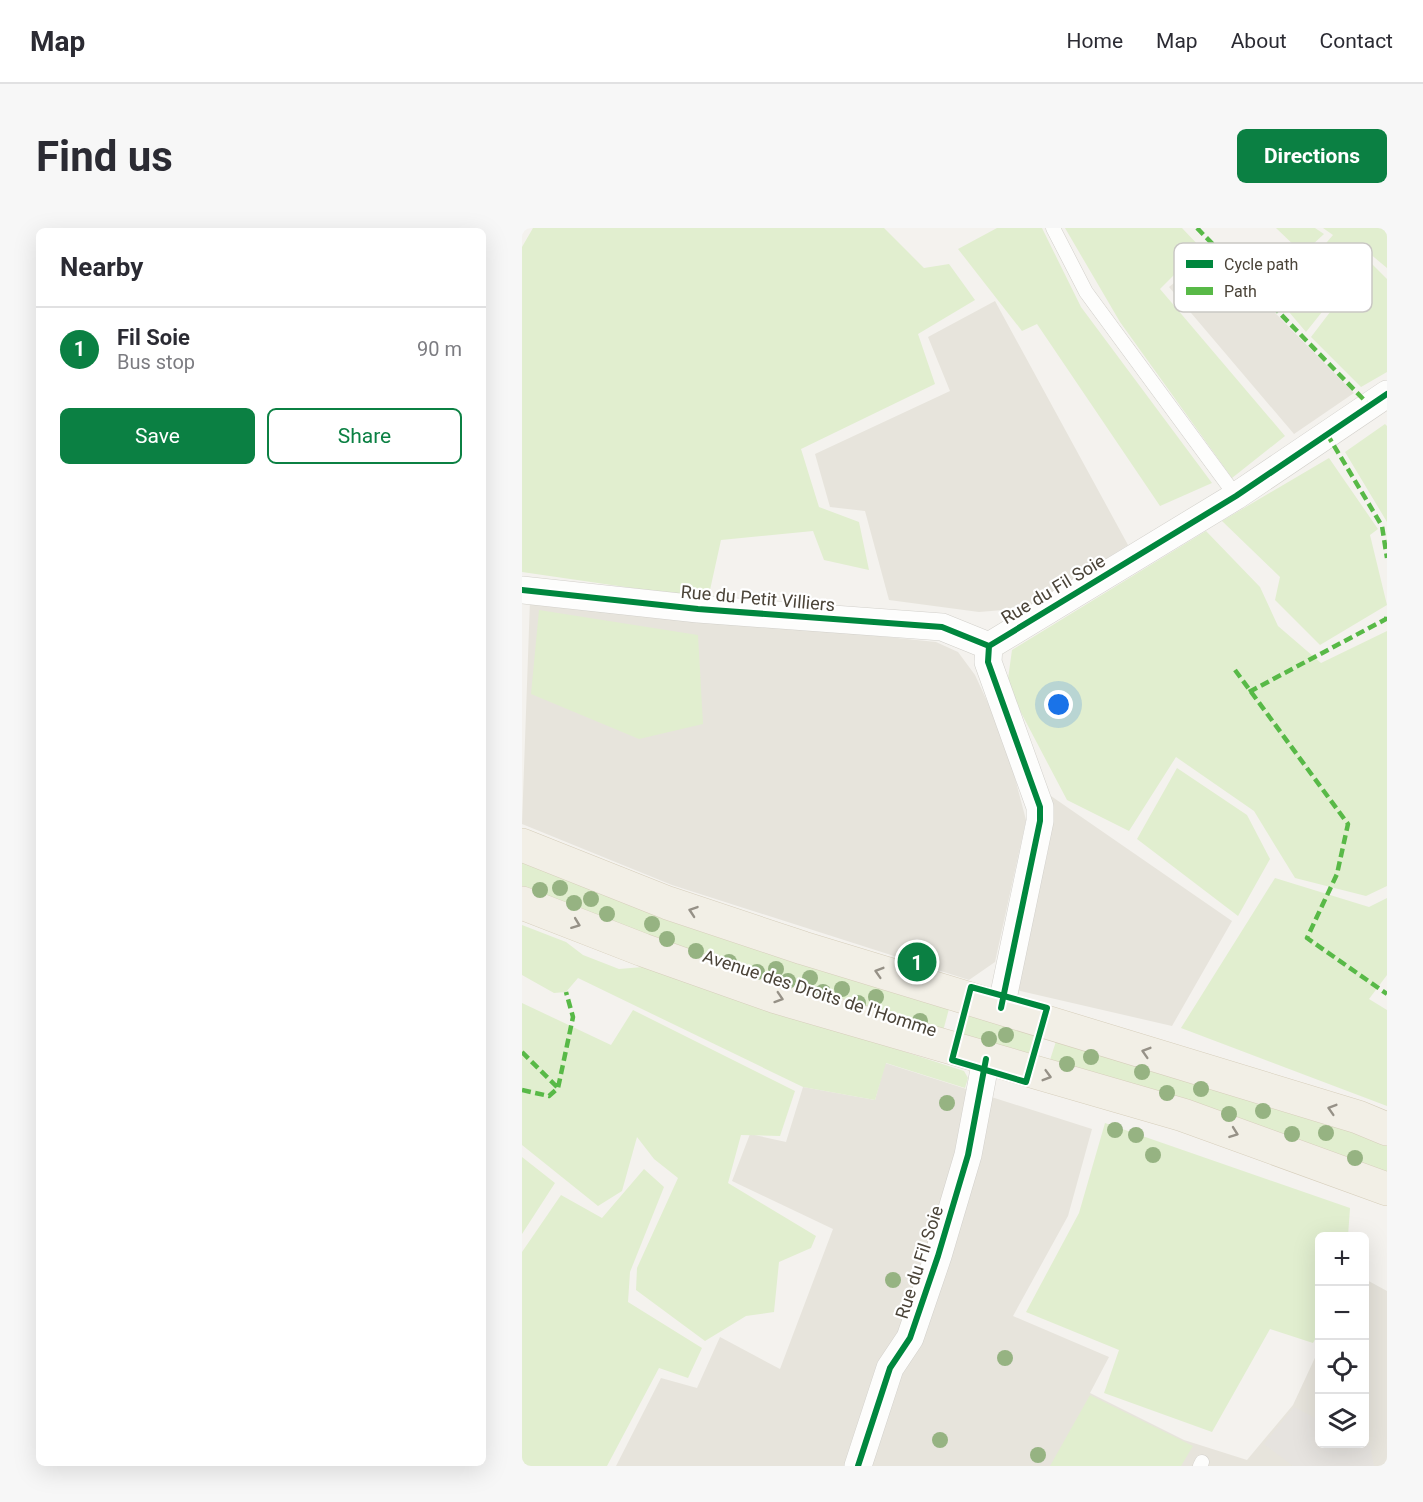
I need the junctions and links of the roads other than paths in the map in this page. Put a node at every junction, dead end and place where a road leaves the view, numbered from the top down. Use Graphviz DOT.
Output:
graph roads {
  1 [pos="1053,228"];
  2 [pos="1387,394"];
  3 [pos="1236,496"];
  4 [pos="522,590"];
  5 [pos="989,646"];
  6 [pos="522,845"];
  7 [pos="522,903"];
  8 [pos="1001,1008"];
  9 [pos="986,1059"];
  10 [pos="1387,1129"];
  11 [pos="1387,1189"];
  12 [pos="858,1466"];
  1 -- 3 [label="lane"];
  2 -- 3 [label="street, Rue du Fil Soie"];
  3 -- 5 [label="street, Rue du Fil Soie"];
  4 -- 5 [label="street, Rue du Petit Villiers"];
  5 -- 8 [label="street, Rue du Fil Soie"];
  8 -- 6 [label="main road, Avenue des Droits de l'Homme, one-way"];
  7 -- 9 [label="main road, Avenue des Droits de l'Homme, one-way"];
  10 -- 8 [label="main road, Avenue des Droits de l'Homme, one-way"];
  9 -- 11 [label="main road, Avenue des Droits de l'Homme, one-way"];
  9 -- 12 [label="street, Rue du Fil Soie"];
}
